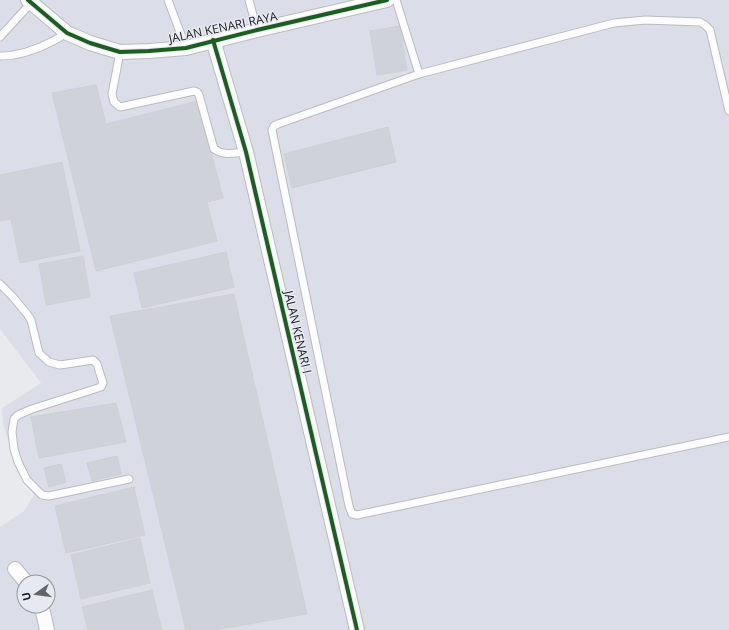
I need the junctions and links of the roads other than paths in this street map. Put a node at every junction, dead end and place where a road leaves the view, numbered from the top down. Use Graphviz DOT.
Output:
graph roads {
  1 [pos="168,0"];
  2 [pos="249,0"];
  3 [pos="387,0"];
  4 [pos="396,0"];
  5 [pos="29,1"];
  6 [pos="257,30"];
  7 [pos="67,33"];
  8 [pos="0,37"];
  9 [pos="213,40"];
  10 [pos="186,48"];
  11 [pos="120,52"];
  12 [pos="0,56"];
  13 [pos="419,74"];
  14 [pos="729,111"];
  15 [pos="246,152"];
  16 [pos="0,284"];
  17 [pos="729,437"];
  18 [pos="129,479"];
  19 [pos="15,569"];
  20 [pos="19,574"];
  21 [pos="43,614"];
  22 [pos="47,630"];
  23 [pos="357,630"];
  1 -- 10 [label="lane"];
  2 -- 6 [label="lane"];
  3 -- 6 [label="street, JALAN KENARI RAYA"];
  4 -- 13 [label="lane"];
  5 -- 7 [label="street, JALAN KENARI RAYA"];
  5 -- 8 [label="lane"];
  6 -- 9 [label="street, JALAN KENARI RAYA"];
  7 -- 11 [label="street, JALAN KENARI RAYA"];
  7 -- 12 [label="lane"];
  9 -- 10 [label="street, JALAN KENARI RAYA"];
  9 -- 15 [label="street, JALAN KENARI I"];
  10 -- 11 [label="street, JALAN KENARI RAYA"];
  11 -- 15 [label="lane"];
  13 -- 14 [label="lane"];
  13 -- 17 [label="lane"];
  15 -- 23 [label="street, JALAN KENARI I"];
  16 -- 18 [label="lane"];
  19 -- 20 [label="street"];
  21 -- 22 [label="street"];
}
